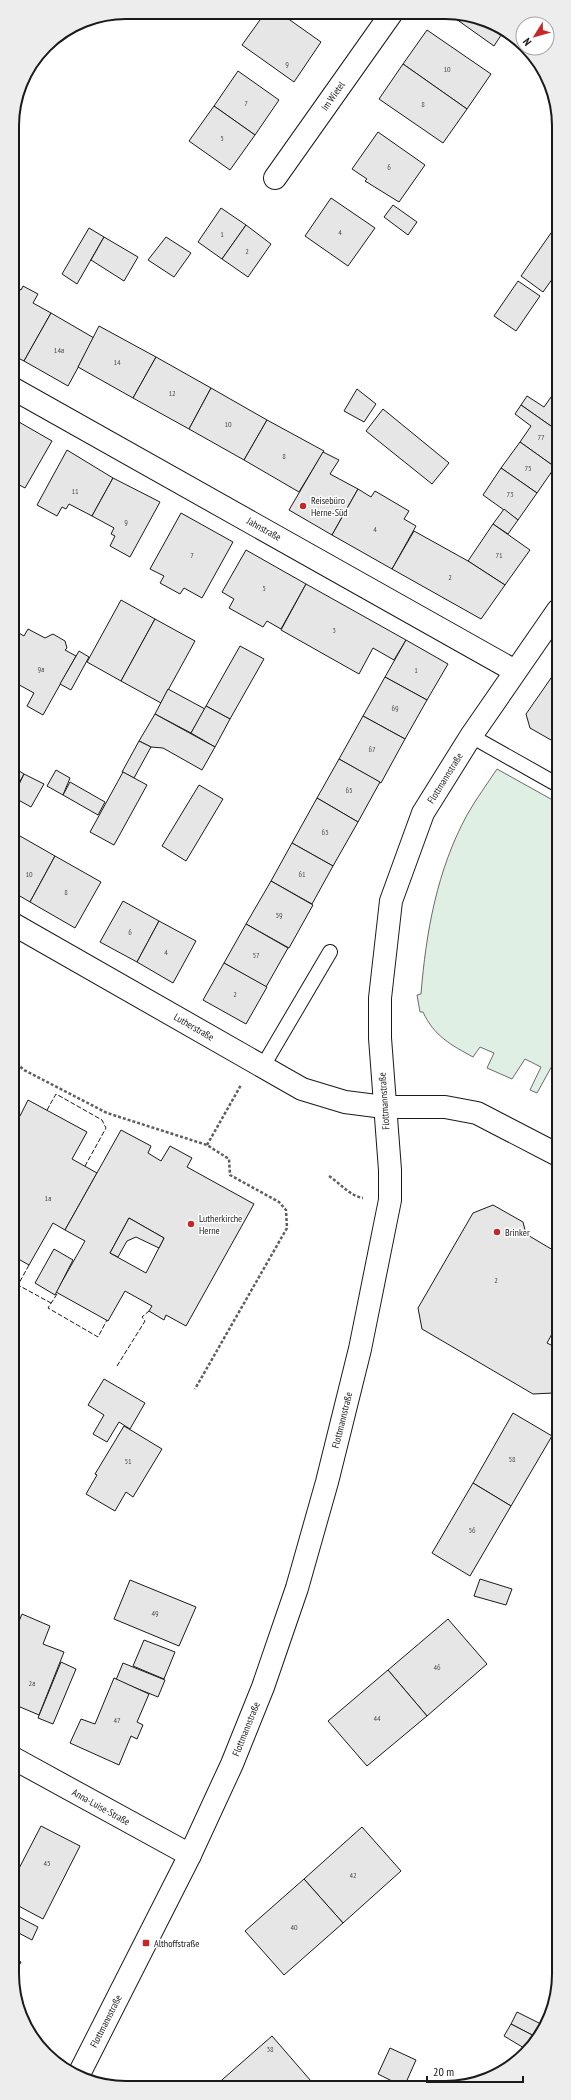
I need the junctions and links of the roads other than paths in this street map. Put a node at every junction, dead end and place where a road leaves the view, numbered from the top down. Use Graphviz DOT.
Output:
graph roads {
  1 [pos="387,19"];
  2 [pos="274,178"];
  3 [pos="19,392"];
  4 [pos="552,619"];
  5 [pos="515,671"];
  6 [pos="471,736"];
  7 [pos="552,782"];
  8 [pos="19,927"];
  9 [pos="330,952"];
  10 [pos="263,1066"];
  11 [pos="384,1107"];
  12 [pos="552,1152"];
  13 [pos="19,1761"];
  14 [pos="190,1855"];
  15 [pos="81,2071"];
  1 -- 2 [label="street, Im Wietel"];
  3 -- 5 [label="street, Jahnstraße"];
  4 -- 5 [label="street, Flottmannstraße"];
  5 -- 6 [label="street, Flottmannstraße"];
  6 -- 7 [label="lane"];
  6 -- 11 [label="street, Flottmannstraße"];
  8 -- 10 [label="street, Lutherstraße"];
  9 -- 10 [label="lane"];
  10 -- 11 [label="street, Lutherstraße"];
  11 -- 12 [label="street, Lutherstraße"];
  11 -- 14 [label="street, Flottmannstraße"];
  13 -- 14 [label="street, Anna-Luise-Straße"];
  14 -- 15 [label="street, Flottmannstraße"];
}
